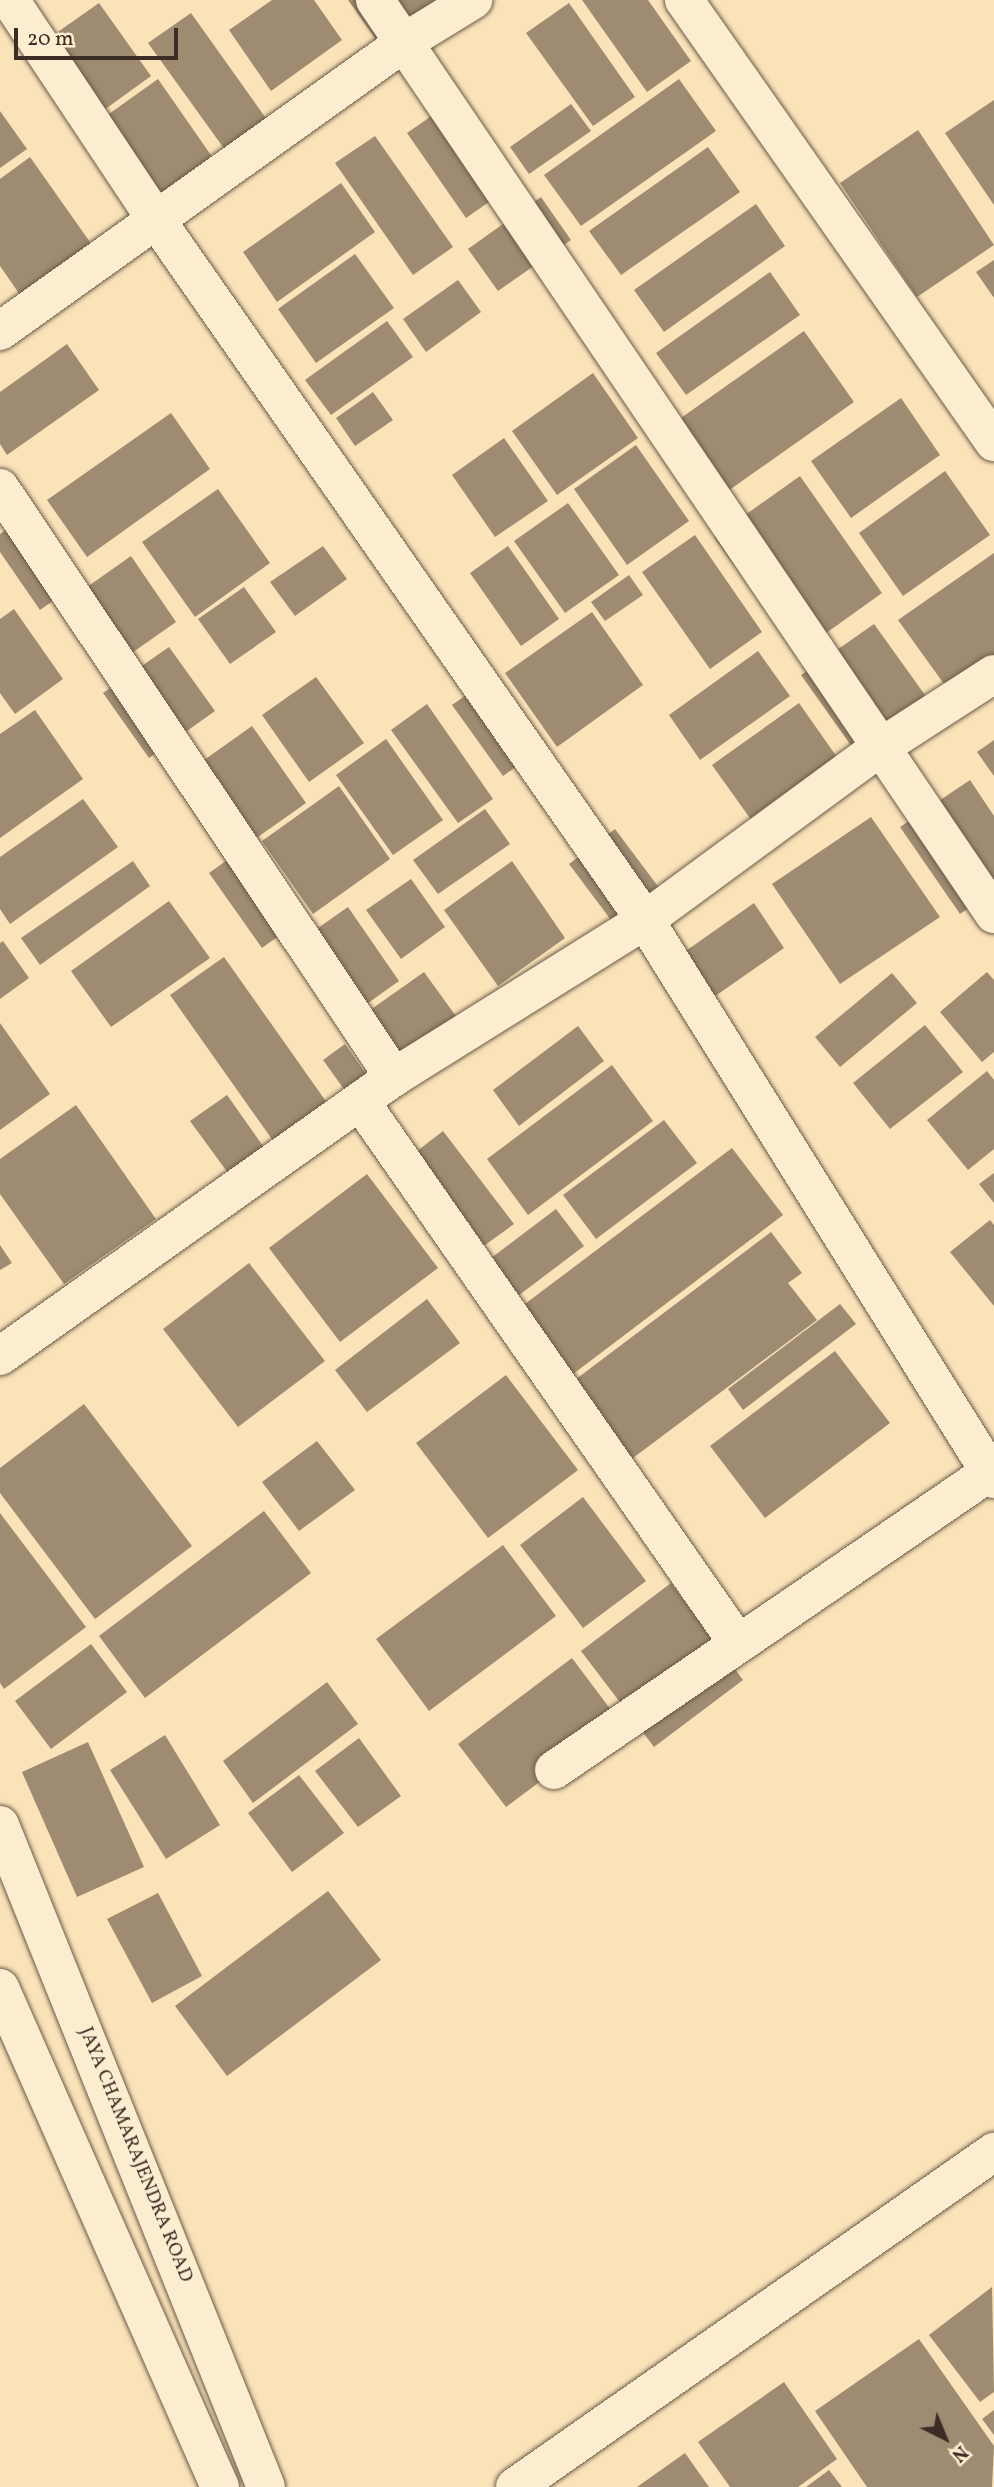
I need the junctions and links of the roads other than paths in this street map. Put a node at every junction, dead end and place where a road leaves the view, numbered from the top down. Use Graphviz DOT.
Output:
graph roads {
  1 [pos="10,0"];
  2 [pos="375,0"];
  3 [pos="472,0"];
  4 [pos="684,0"];
  5 [pos="406,41"];
  6 [pos="157,221"];
  7 [pos="0,331"];
  8 [pos="994,442"];
  9 [pos="0,488"];
  10 [pos="994,674"];
  11 [pos="877,749"];
  12 [pos="994,914"];
  13 [pos="645,920"];
  14 [pos="394,1077"];
  15 [pos="360,1101"];
  16 [pos="0,1356"];
  17 [pos="992,1475"];
  18 [pos="737,1642"];
  19 [pos="554,1770"];
  20 [pos="0,1825"];
  21 [pos="0,1989"];
  22 [pos="994,2152"];
  23 [pos="220,2487"];
  24 [pos="267,2487"];
  25 [pos="515,2487"];
  1 -- 6 [label="street"];
  2 -- 5 [label="street"];
  3 -- 5 [label="street"];
  4 -- 8 [label="street"];
  5 -- 6 [label="street"];
  5 -- 11 [label="street"];
  6 -- 7 [label="street"];
  6 -- 13 [label="street"];
  9 -- 14 [label="street"];
  10 -- 11 [label="street"];
  11 -- 12 [label="street"];
  11 -- 13 [label="street"];
  13 -- 14 [label="street"];
  13 -- 17 [label="street"];
  14 -- 15 [label="street"];
  15 -- 16 [label="street"];
  15 -- 18 [label="street"];
  17 -- 18 [label="street"];
  18 -- 19 [label="street"];
  20 -- 24 [label="street, JAYA CHAMARAJENDRA ROAD"];
  21 -- 23 [label="street"];
  22 -- 25 [label="street"];
}
